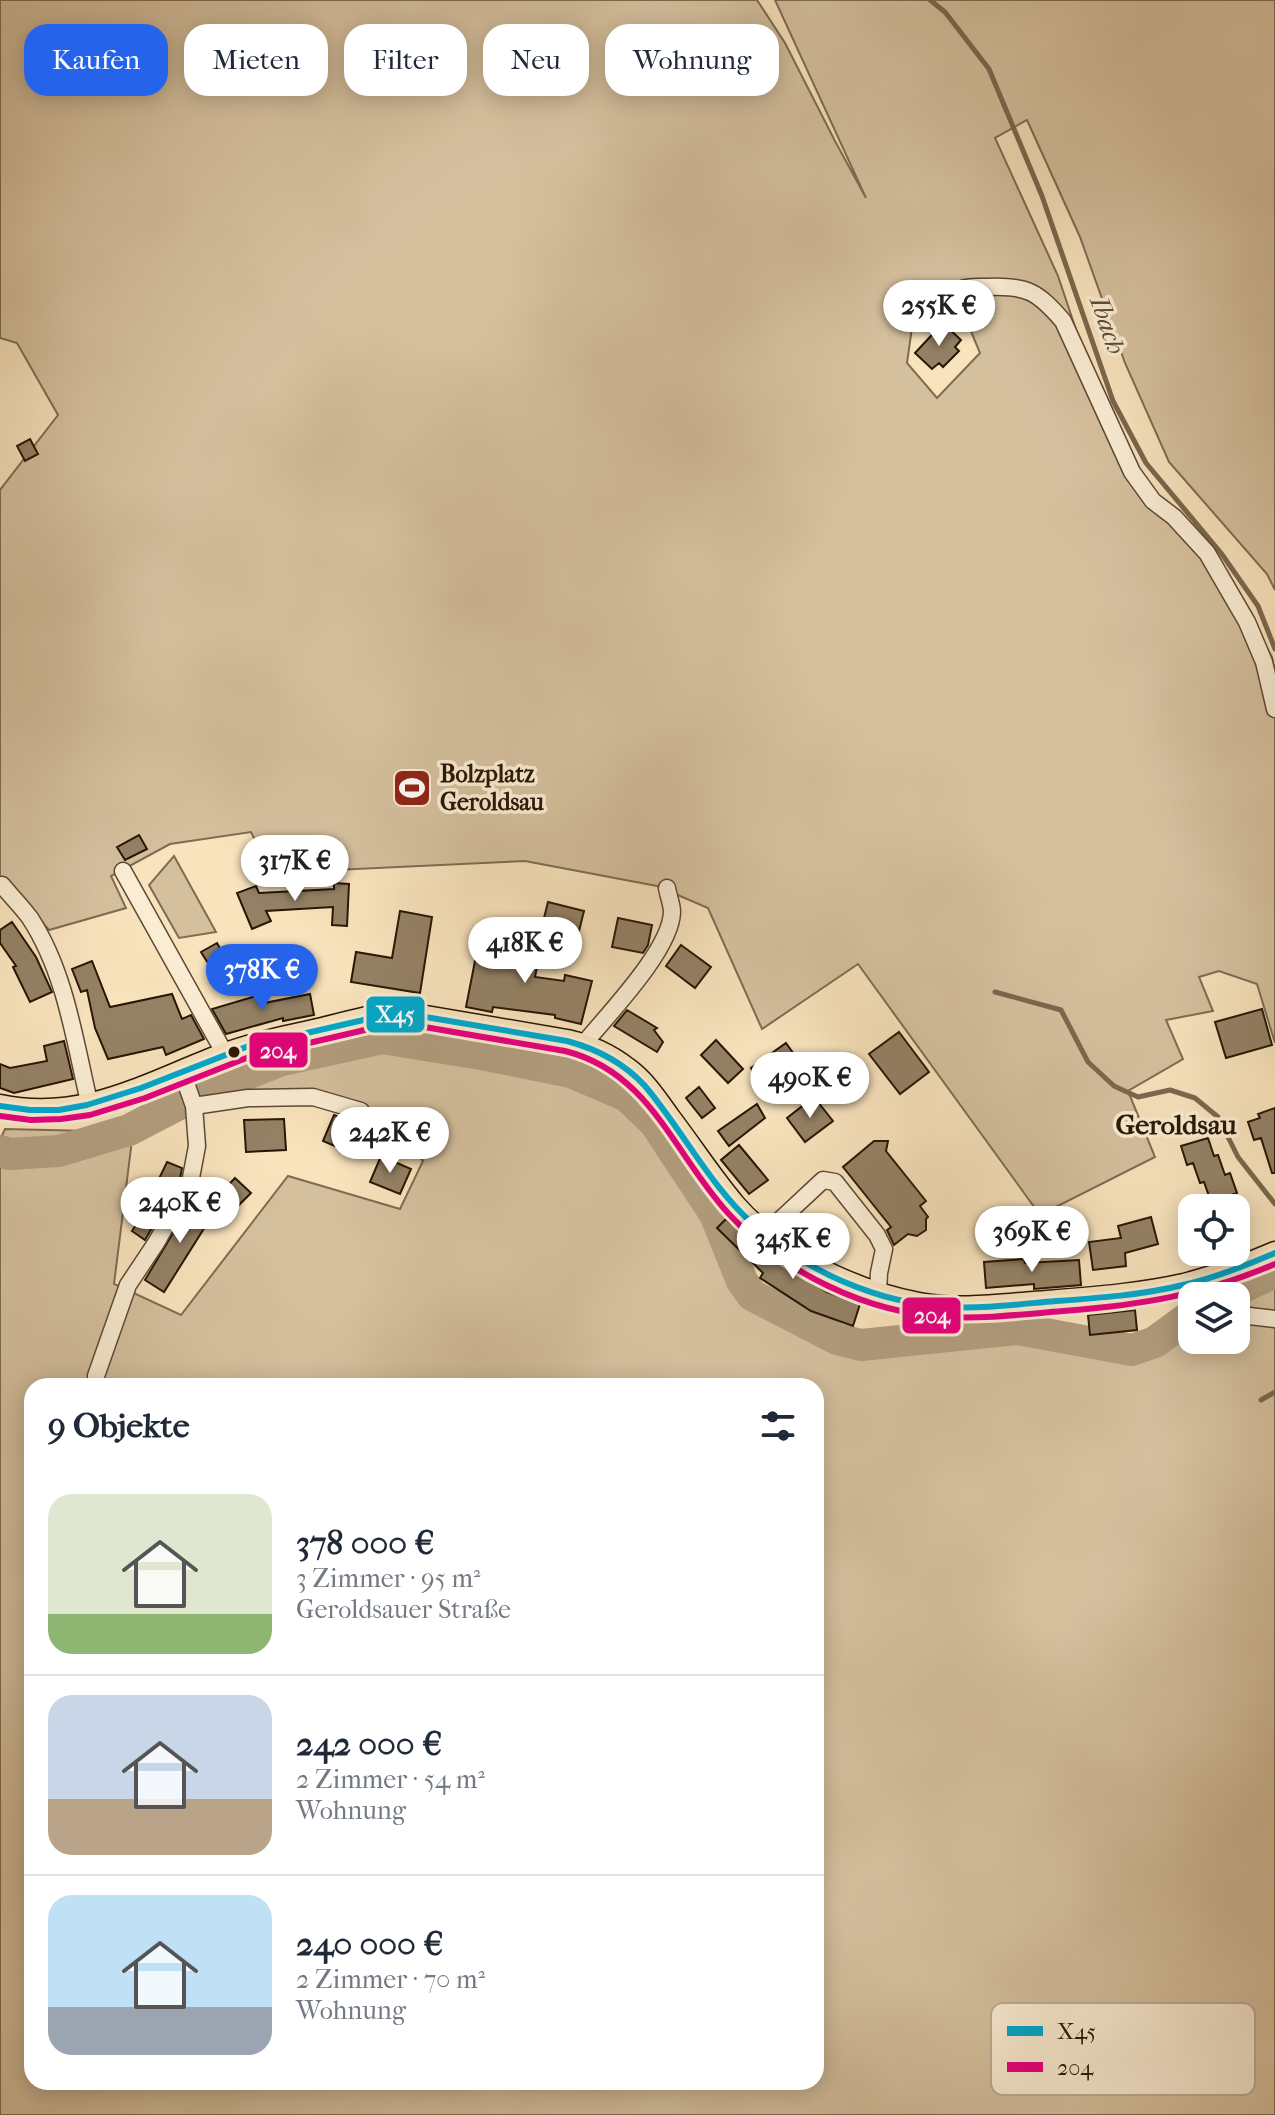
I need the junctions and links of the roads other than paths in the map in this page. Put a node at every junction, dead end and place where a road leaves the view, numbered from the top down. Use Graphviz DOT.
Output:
graph roads {
  1 [pos="915,322"];
  2 [pos="1275,709"];
  3 [pos="123,871"];
  4 [pos="2,885"];
  5 [pos="667,888"];
  6 [pos="583,1045"];
  7 [pos="225,1054"];
  8 [pos="184,1079"];
  9 [pos="0,1106"];
  10 [pos="90,1106"];
  11 [pos="194,1106"];
  12 [pos="361,1111"];
  13 [pos="764,1235"];
  14 [pos="1275,1253"];
  15 [pos="1228,1282"];
  16 [pos="1178,1289"];
  17 [pos="878,1293"];
  18 [pos="1250,1316"];
  19 [pos="1275,1319"];
  20 [pos="96,1376"];
  1 -- 2 [label="street"];
  3 -- 7 [label="street"];
  4 -- 10 [label="street"];
  5 -- 6 [label="street"];
  6 -- 7 [label="main road"];
  6 -- 13 [label="main road"];
  7 -- 8 [label="main road"];
  8 -- 10 [label="main road"];
  8 -- 11 [label="street"];
  9 -- 10 [label="main road"];
  11 -- 12 [label="street"];
  11 -- 20 [label="street"];
  13 -- 17 [label="main road"];
  13 -- 17 [label="street"];
  14 -- 15 [label="main road"];
  16 -- 17 [label="main road"];
  18 -- 19 [label="street"];
}
